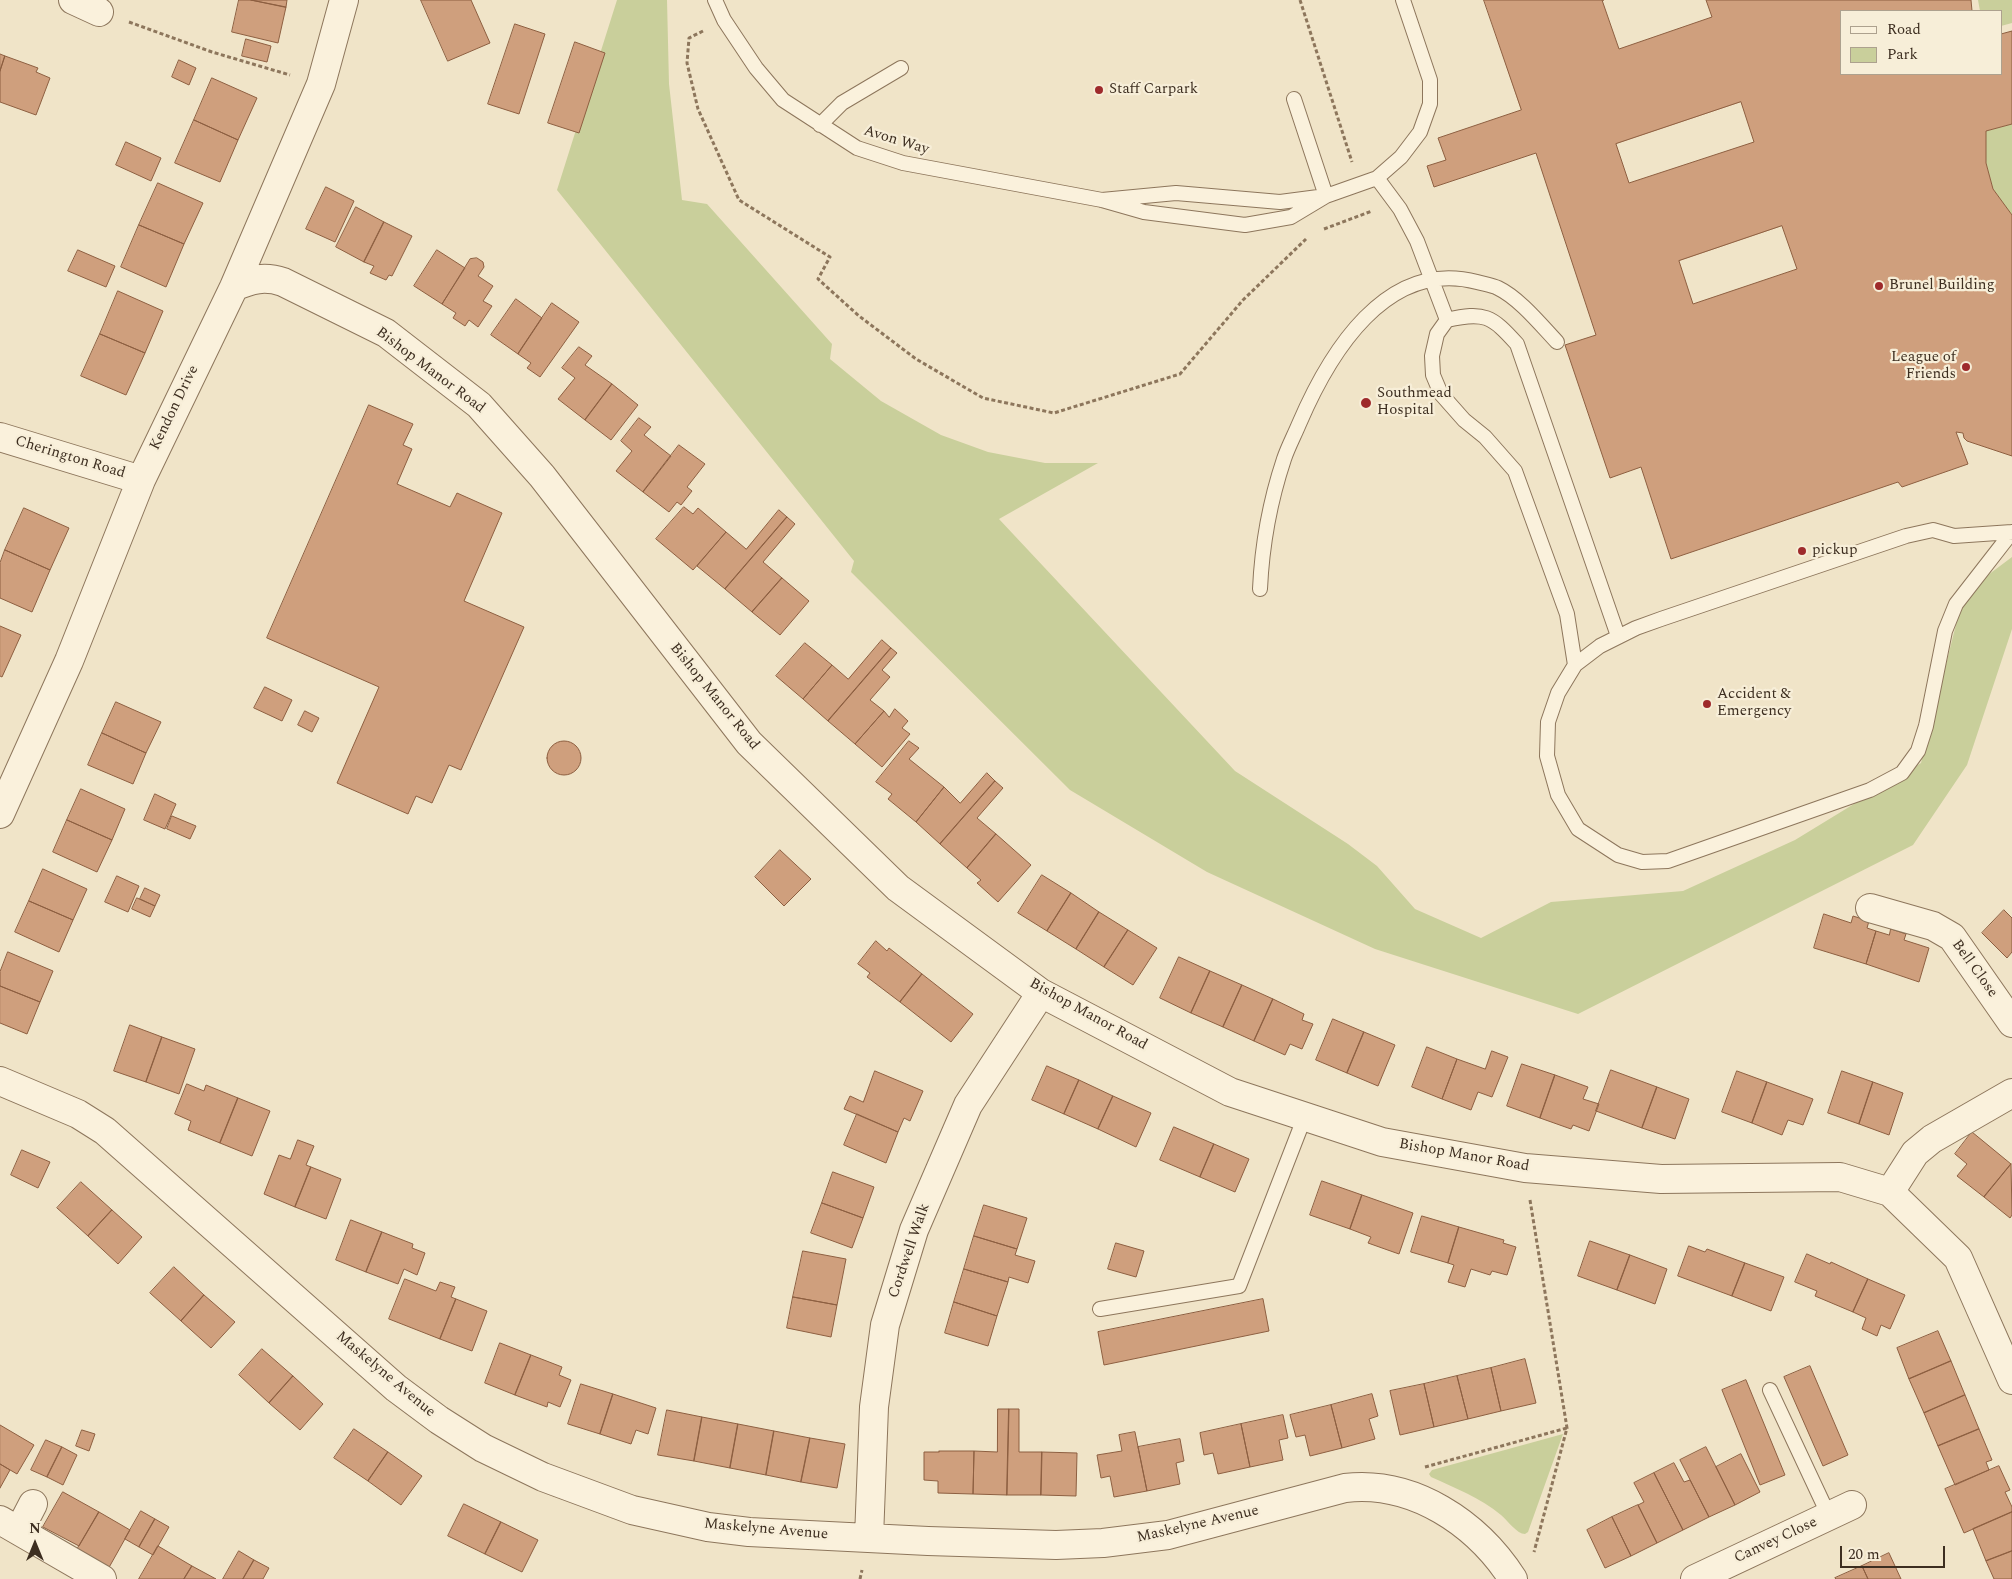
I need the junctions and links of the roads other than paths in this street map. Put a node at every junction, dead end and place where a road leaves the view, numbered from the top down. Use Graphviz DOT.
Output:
graph roads {
  1 [pos="73,0"];
  2 [pos="344,0"];
  3 [pos="715,0"];
  4 [pos="1404,0"];
  5 [pos="99,12"];
  6 [pos="901,68"];
  7 [pos="1294,99"];
  8 [pos="820,125"];
  9 [pos="1378,178"];
  10 [pos="1326,196"];
  11 [pos="1102,200"];
  12 [pos="1430,279"];
  13 [pos="234,287"];
  14 [pos="1447,320"];
  15 [pos="1557,342"];
  16 [pos="0,437"];
  17 [pos="141,480"];
  18 [pos="2012,532"];
  19 [pos="1260,589"];
  20 [pos="1618,636"];
  21 [pos="1575,665"];
  22 [pos="0,814"];
  23 [pos="1870,908"];
  24 [pos="1041,993"];
  25 [pos="2012,1023"];
  26 [pos="0,1081"];
  27 [pos="2012,1093"];
  28 [pos="1305,1116"];
  29 [pos="1890,1192"];
  30 [pos="1100,1309"];
  31 [pos="2012,1380"];
  32 [pos="1770,1390"];
  33 [pos="33,1504"];
  34 [pos="1841,1511"];
  35 [pos="9,1526"];
  36 [pos="868,1538"];
  37 [pos="1522,1570"];
  38 [pos="102,1579"];
  39 [pos="1695,1579"];
  1 -- 5 [label="street"];
  2 -- 13 [label="street, Kendon Drive"];
  3 -- 8 [label="lane, Avon Way"];
  4 -- 9 [label="lane, Avon Way"];
  6 -- 8 [label="lane"];
  7 -- 10 [label="lane"];
  8 -- 11 [label="lane, Avon Way"];
  9 -- 10 [label="lane, Avon Way"];
  9 -- 12 [label="lane"];
  10 -- 11 [label="lane, Avon Way"];
  10 -- 11 [label="lane, Avon Way"];
  12 -- 14 [label="lane"];
  12 -- 15 [label="lane"];
  12 -- 19 [label="lane"];
  13 -- 17 [label="street, Kendon Drive"];
  13 -- 24 [label="street, Bishop Manor Road"];
  14 -- 20 [label="lane"];
  14 -- 21 [label="lane"];
  16 -- 17 [label="street, Cherington Road"];
  17 -- 22 [label="street, Kendon Drive"];
  18 -- 20 [label="lane"];
  18 -- 21 [label="lane"];
  20 -- 21 [label="lane"];
  23 -- 25 [label="street, Bell Close"];
  24 -- 28 [label="street, Bishop Manor Road"];
  24 -- 36 [label="street, Cordwell Walk"];
  26 -- 36 [label="street, Maskelyne Avenue"];
  27 -- 29 [label="street"];
  28 -- 29 [label="street, Bishop Manor Road"];
  28 -- 30 [label="lane"];
  29 -- 31 [label="street, Bishop Manor Road"];
  32 -- 34 [label="lane, Canvey Close"];
  33 -- 35 [label="street"];
  34 -- 39 [label="street, Canvey Close"];
  35 -- 38 [label="street"];
  36 -- 37 [label="street, Maskelyne Avenue"];
}
